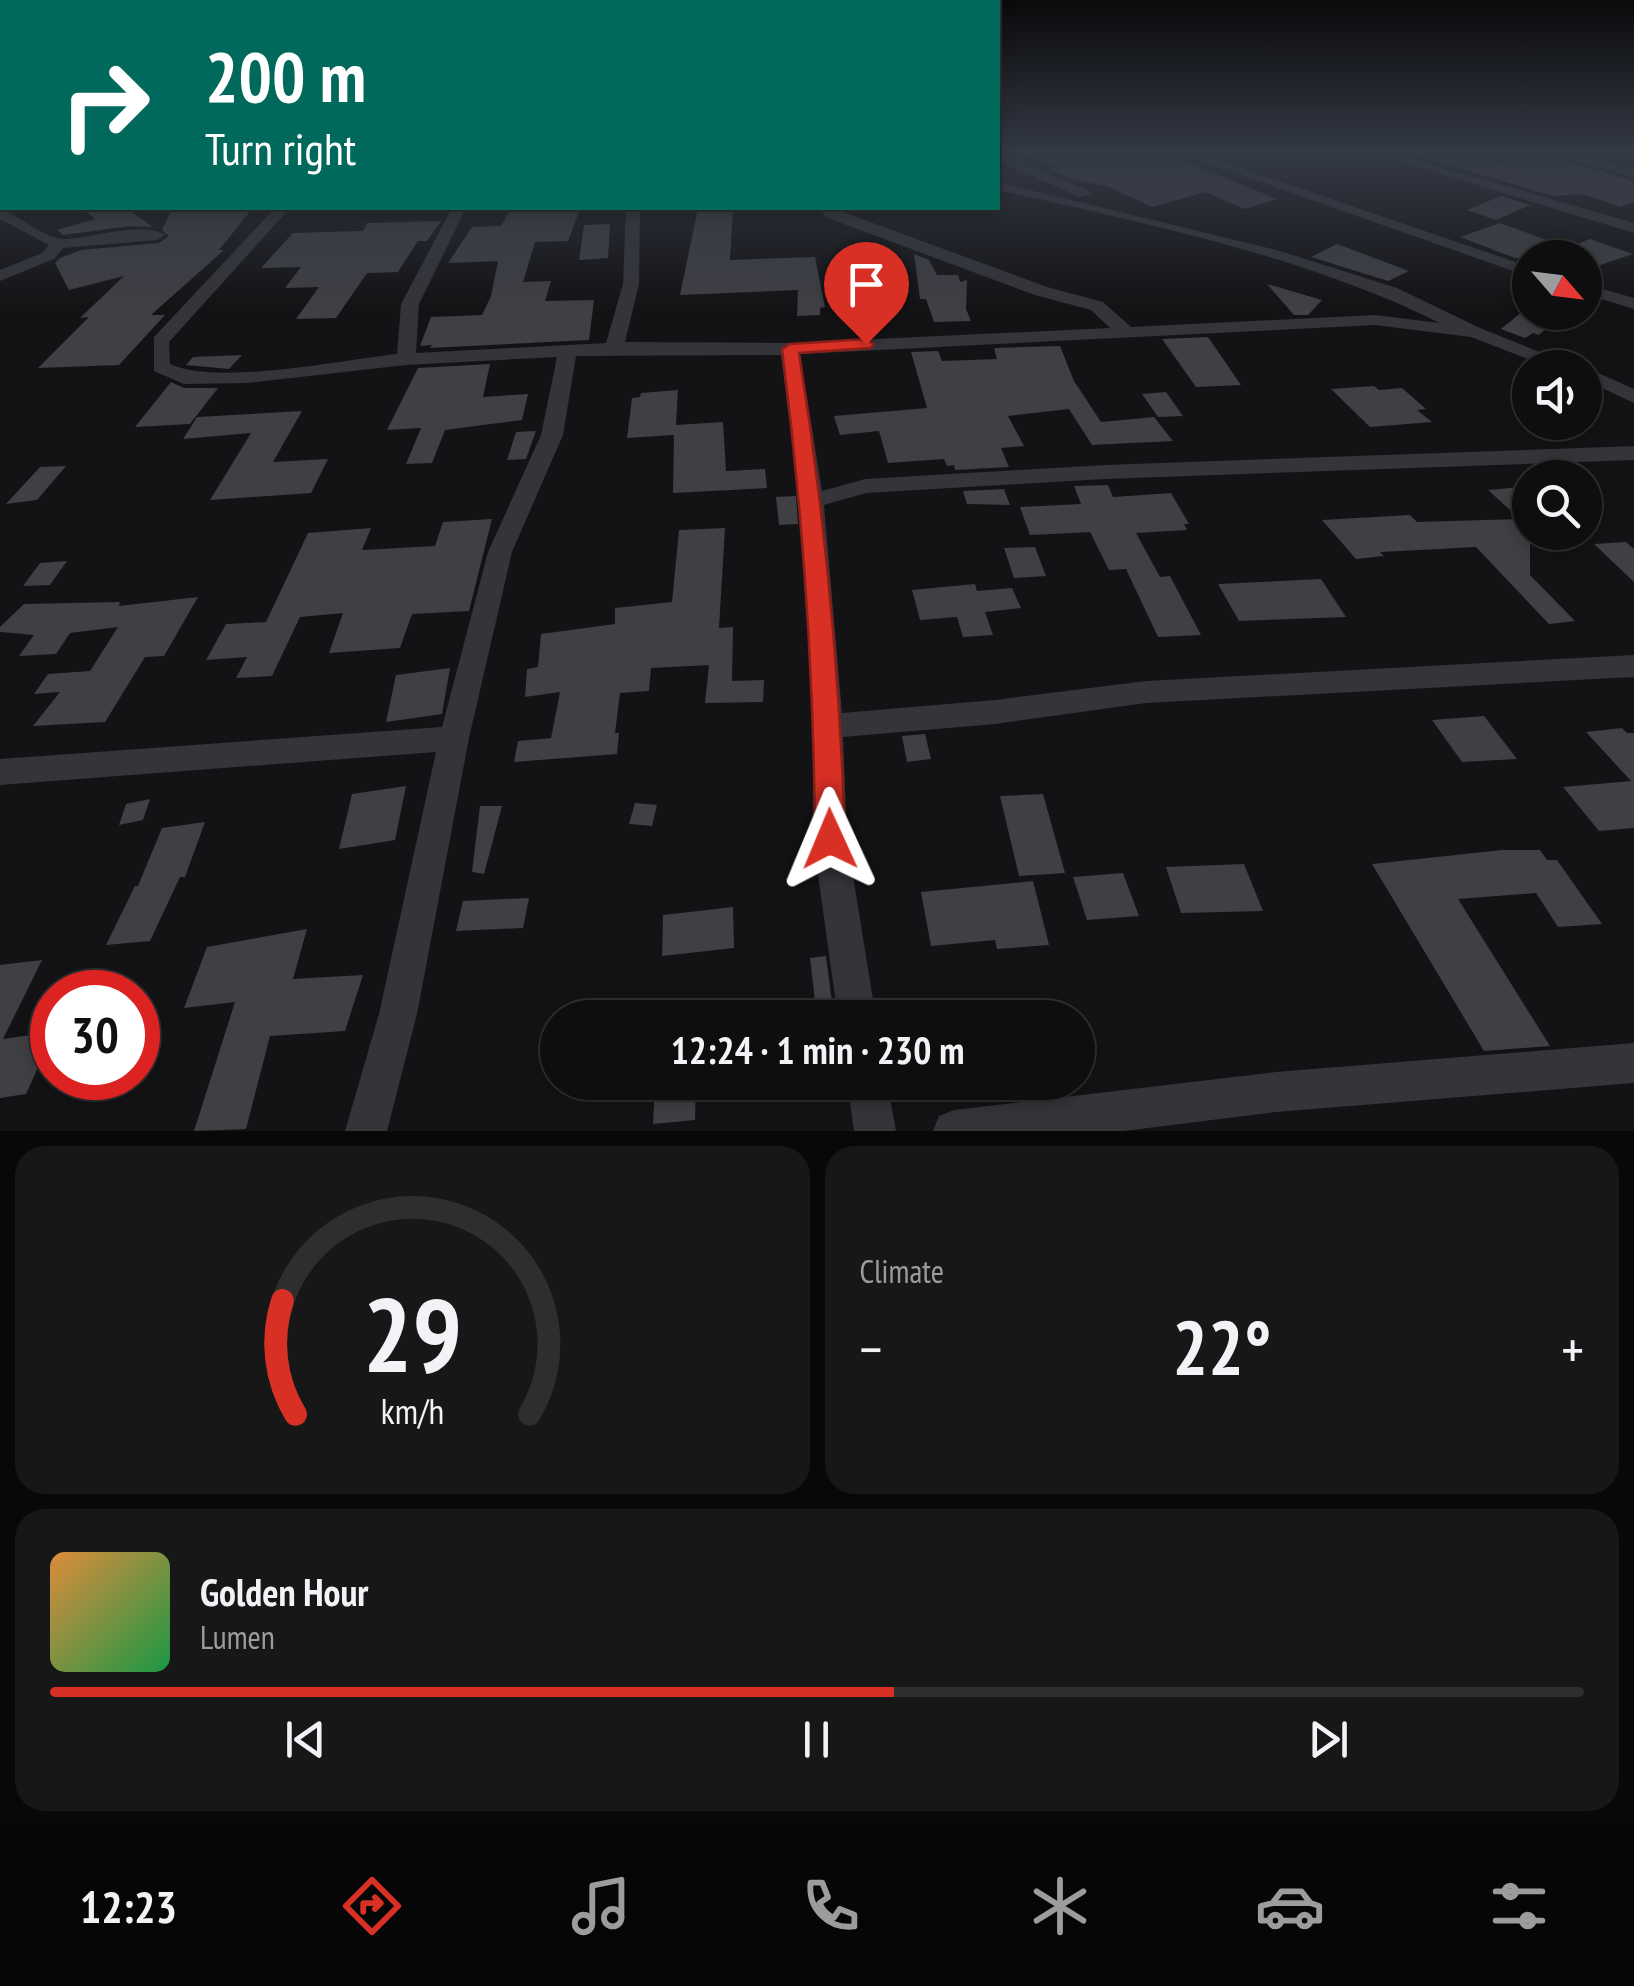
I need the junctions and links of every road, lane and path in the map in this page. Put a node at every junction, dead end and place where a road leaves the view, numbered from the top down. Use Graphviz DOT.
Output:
graph roads {
  1 [pos="1088,206"];
  2 [pos="1115,206"];
  3 [pos="1338,206"];
  4 [pos="1558,206"];
  5 [pos="281,210"];
  6 [pos="458,210"];
  7 [pos="632,210"];
  8 [pos="827,210"];
  9 [pos="0,213"];
  10 [pos="1144,218"];
  11 [pos="1634,228"];
  12 [pos="157,235"];
  13 [pos="58,244"];
  14 [pos="1512,266"];
  15 [pos="0,276"];
  16 [pos="1602,294"];
  17 [pos="1634,304"];
  18 [pos="1474,332"];
  19 [pos="1128,334"];
  20 [pos="614,348"];
  21 [pos="790,349"];
  22 [pos="1522,350"];
  23 [pos="566,353"];
  24 [pos="406,358"];
  25 [pos="1602,376"];
  26 [pos="1634,376"];
  27 [pos="1602,382"];
  28 [pos="1634,398"];
  29 [pos="1634,453"];
  30 [pos="812,501"];
  31 [pos="1634,666"];
  32 [pos="828,726"];
  33 [pos="454,738"];
  34 [pos="0,772"];
  35 [pos="855,1000"];
  36 [pos="1634,1063"];
  37 [pos="871,1100"];
  38 [pos="1113,1122"];
  39 [pos="366,1131"];
  40 [pos="875,1131"];
  41 [pos="954,1131"];
  1 -- 10 [label="street"];
  2 -- 10 [label="street"];
  3 -- 14 [label="street"];
  4 -- 11 [label="street"];
  5 -- 24 [label="street"];
  6 -- 24 [label="street"];
  7 -- 20 [label="street"];
  8 -- 19 [label="street"];
  9 -- 13 [label="street"];
  10 -- 18 [label="street"];
  12 -- 13 [label="street"];
  13 -- 15 [label="street"];
  16 -- 17 [label="street"];
  18 -- 19 [label="street"];
  18 -- 22 [label="street"];
  19 -- 21 [label="street"];
  20 -- 21 [label="street"];
  20 -- 23 [label="street"];
  21 -- 30 [label="street"];
  23 -- 24 [label="street"];
  23 -- 33 [label="street"];
  25 -- 26 [label="street"];
  27 -- 28 [label="street"];
  29 -- 30 [label="street"];
  30 -- 32 [label="street"];
  31 -- 32 [label="street"];
  32 -- 35 [label="street"];
  33 -- 34 [label="street"];
  33 -- 39 [label="street"];
  36 -- 38 [label="street"];
  37 -- 40 [label="street"];
  38 -- 41 [label="street"];
}
